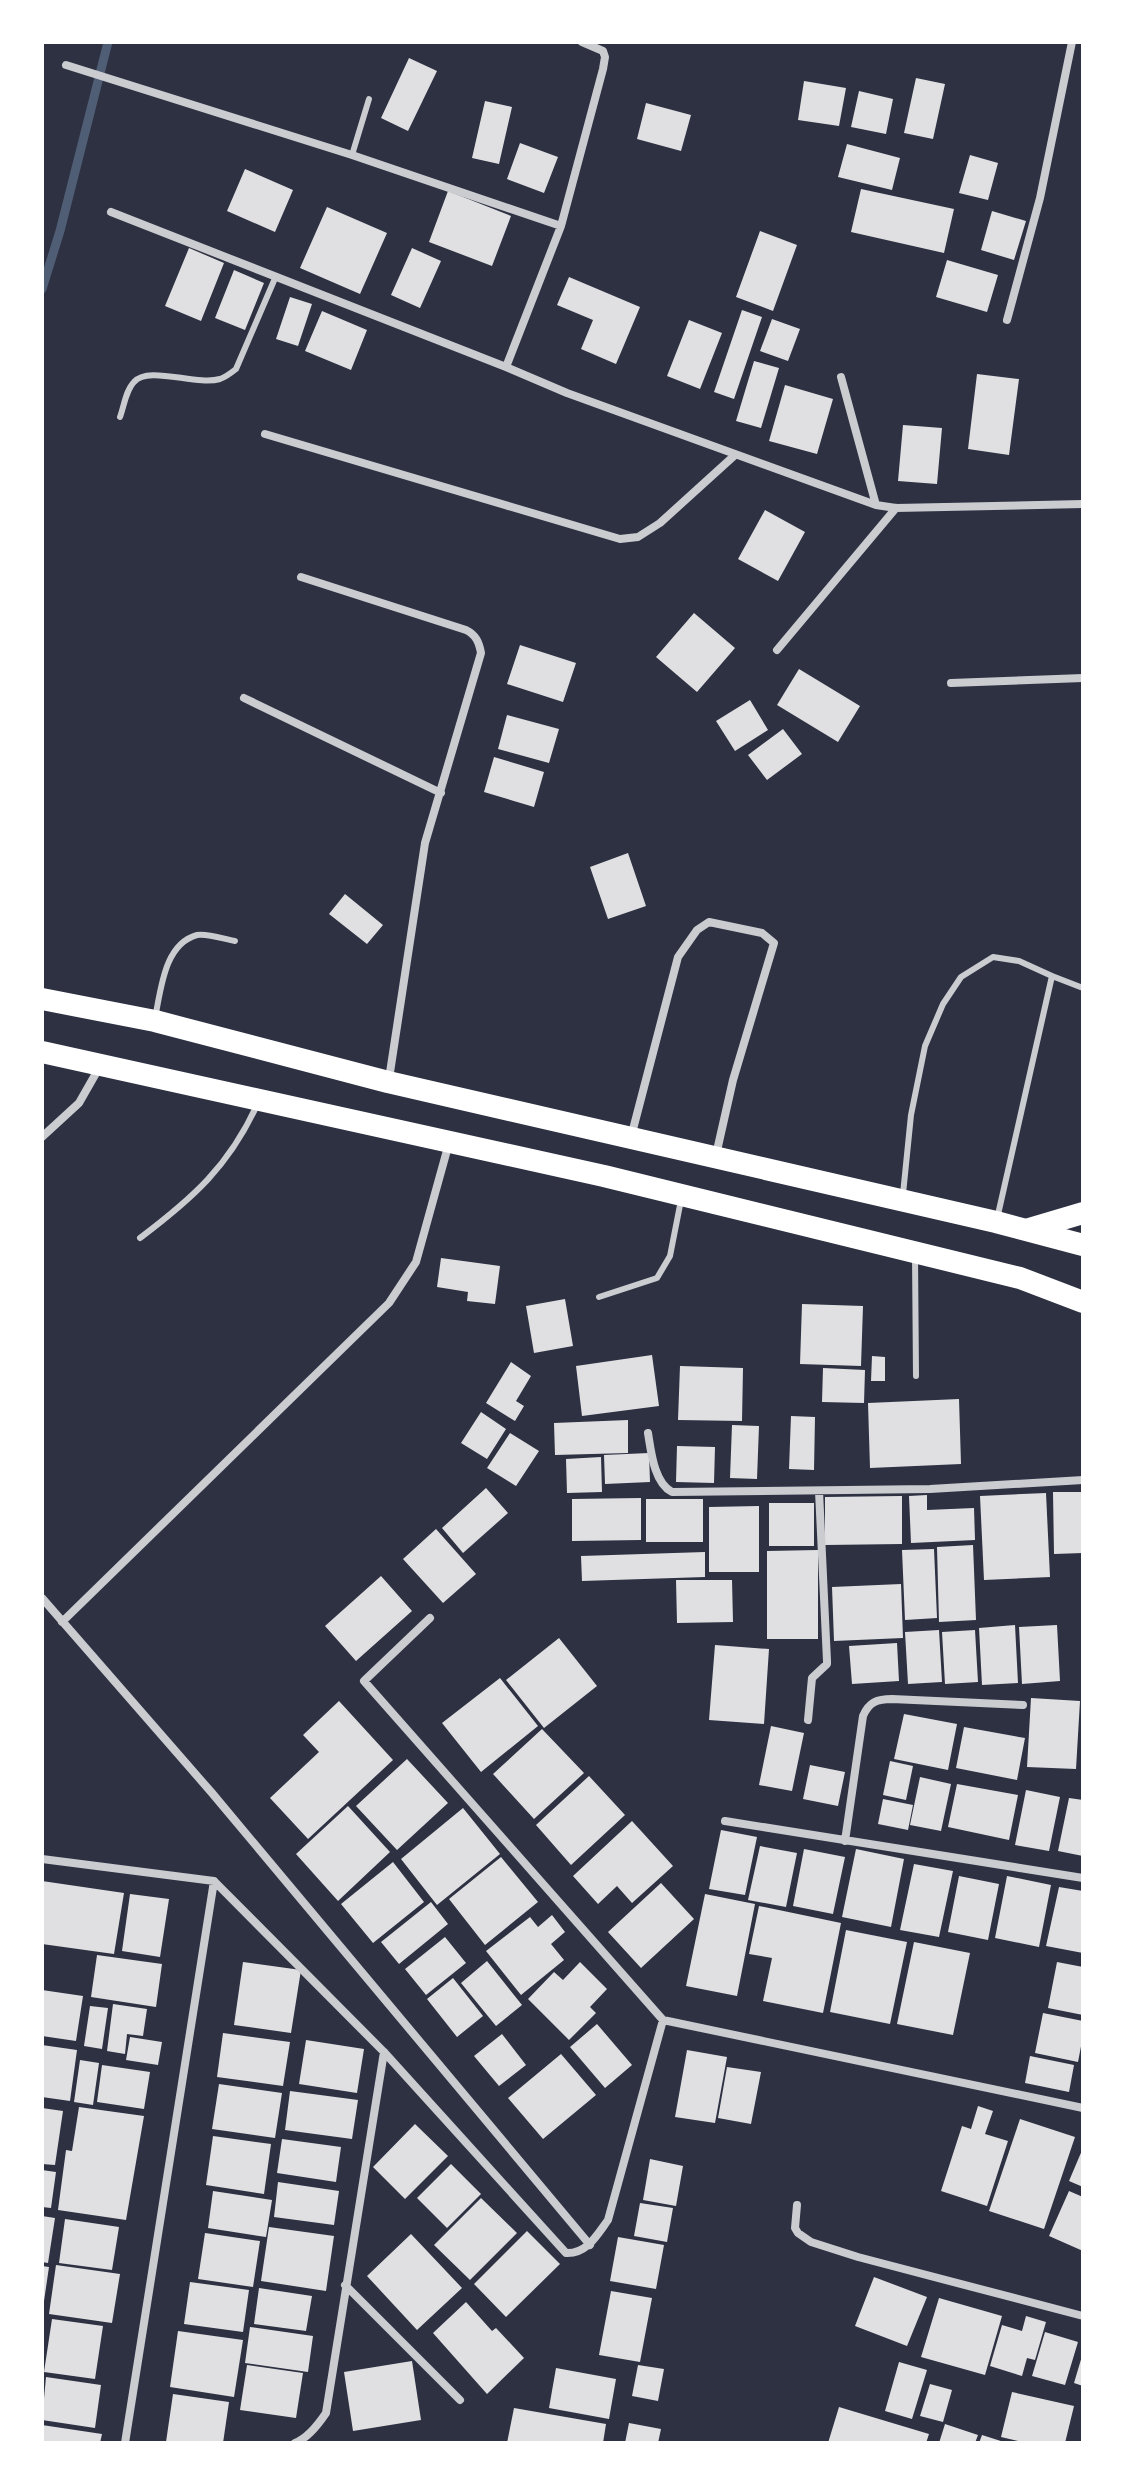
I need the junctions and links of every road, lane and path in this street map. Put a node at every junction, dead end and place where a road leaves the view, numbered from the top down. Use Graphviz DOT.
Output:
graph roads {
  1 [pos="582,42"];
  2 [pos="1072,42"];
  3 [pos="66,65"];
  4 [pos="369,99"];
  5 [pos="352,155"];
  6 [pos="111,212"];
  7 [pos="561,226"];
  8 [pos="276,276"];
  9 [pos="1007,320"];
  10 [pos="506,367"];
  11 [pos="841,377"];
  12 [pos="120,417"];
  13 [pos="265,434"];
  14 [pos="735,455"];
  15 [pos="1083,504"];
  16 [pos="876,505"];
  17 [pos="896,508"];
  18 [pos="301,577"];
  19 [pos="777,650"];
  20 [pos="1083,678"];
  21 [pos="951,683"];
  22 [pos="244,698"];
  23 [pos="441,793"];
  24 [pos="235,941"];
  25 [pos="1052,976"];
  26 [pos="1083,988"];
  27 [pos="42,999"];
  28 [pos="155,1021"];
  29 [pos="42,1052"];
  30 [pos="101,1065"];
  31 [pos="388,1082"];
  32 [pos="259,1100"];
  33 [pos="42,1137"];
  34 [pos="631,1138"];
  35 [pos="449,1142"];
  36 [pos="716,1158"];
  37 [pos="682,1197"];
  38 [pos="902,1202"];
  39 [pos="1083,1213"];
  40 [pos="996,1222"];
  41 [pos="1028,1230"];
  42 [pos="140,1238"];
  43 [pos="1083,1245"];
  44 [pos="915,1252"];
  45 [pos="599,1297"];
  46 [pos="1083,1302"];
  47 [pos="916,1376"];
  48 [pos="648,1433"];
  49 [pos="1083,1480"];
  50 [pos="819,1491"];
  51 [pos="42,1598"];
  52 [pos="430,1618"];
  53 [pos="62,1622"];
  54 [pos="1023,1705"];
  55 [pos="808,1720"];
  56 [pos="725,1821"];
  57 [pos="845,1841"];
  58 [pos="42,1859"];
  59 [pos="1083,1878"];
  60 [pos="214,1881"];
  61 [pos="663,2020"];
  62 [pos="384,2052"];
  63 [pos="1083,2108"];
  64 [pos="797,2205"];
  65 [pos="590,2245"];
  66 [pos="345,2285"];
  67 [pos="1083,2316"];
  68 [pos="460,2400"];
  69 [pos="125,2443"];
  70 [pos="295,2443"];
  1 -- 7 [label="street"];
  2 -- 9 [label="street"];
  3 -- 5 [label="street"];
  4 -- 5 [label="lane"];
  5 -- 7 [label="street"];
  6 -- 8 [label="street"];
  7 -- 10 [label="street"];
  8 -- 10 [label="street"];
  8 -- 12 [label="lane"];
  10 -- 14 [label="street"];
  11 -- 16 [label="street"];
  13 -- 14 [label="street"];
  14 -- 16 [label="street"];
  15 -- 17 [label="street"];
  16 -- 17 [label="street"];
  17 -- 19 [label="street"];
  18 -- 23 [label="street"];
  20 -- 21 [label="street"];
  22 -- 23 [label="street"];
  23 -- 31 [label="street"];
  24 -- 28 [label="lane"];
  25 -- 26 [label="lane"];
  25 -- 38 [label="lane"];
  25 -- 40 [label="lane"];
  27 -- 28 [label="highway"];
  28 -- 31 [label="highway"];
  29 -- 30 [label="highway"];
  30 -- 32 [label="highway"];
  30 -- 33 [label="street"];
  31 -- 34 [label="highway"];
  32 -- 35 [label="highway"];
  32 -- 42 [label="lane"];
  34 -- 36 [label="highway"];
  34 -- 36 [label="street"];
  35 -- 37 [label="highway"];
  35 -- 53 [label="street"];
  36 -- 38 [label="highway"];
  37 -- 44 [label="highway"];
  37 -- 45 [label="lane"];
  38 -- 40 [label="highway"];
  39 -- 41 [label="highway"];
  40 -- 41 [label="highway"];
  41 -- 43 [label="highway"];
  44 -- 46 [label="highway"];
  44 -- 47 [label="lane"];
  48 -- 50 [label="street"];
  49 -- 50 [label="street"];
  50 -- 55 [label="street"];
  51 -- 53 [label="street"];
  52 -- 61 [label="street"];
  53 -- 65 [label="street"];
  54 -- 57 [label="street"];
  56 -- 57 [label="street"];
  57 -- 59 [label="street"];
  58 -- 60 [label="street"];
  60 -- 62 [label="street"];
  60 -- 69 [label="street"];
  61 -- 63 [label="street"];
  61 -- 65 [label="street"];
  62 -- 65 [label="street"];
  62 -- 66 [label="street"];
  64 -- 67 [label="street"];
  66 -- 68 [label="street"];
  66 -- 70 [label="street"];
}
